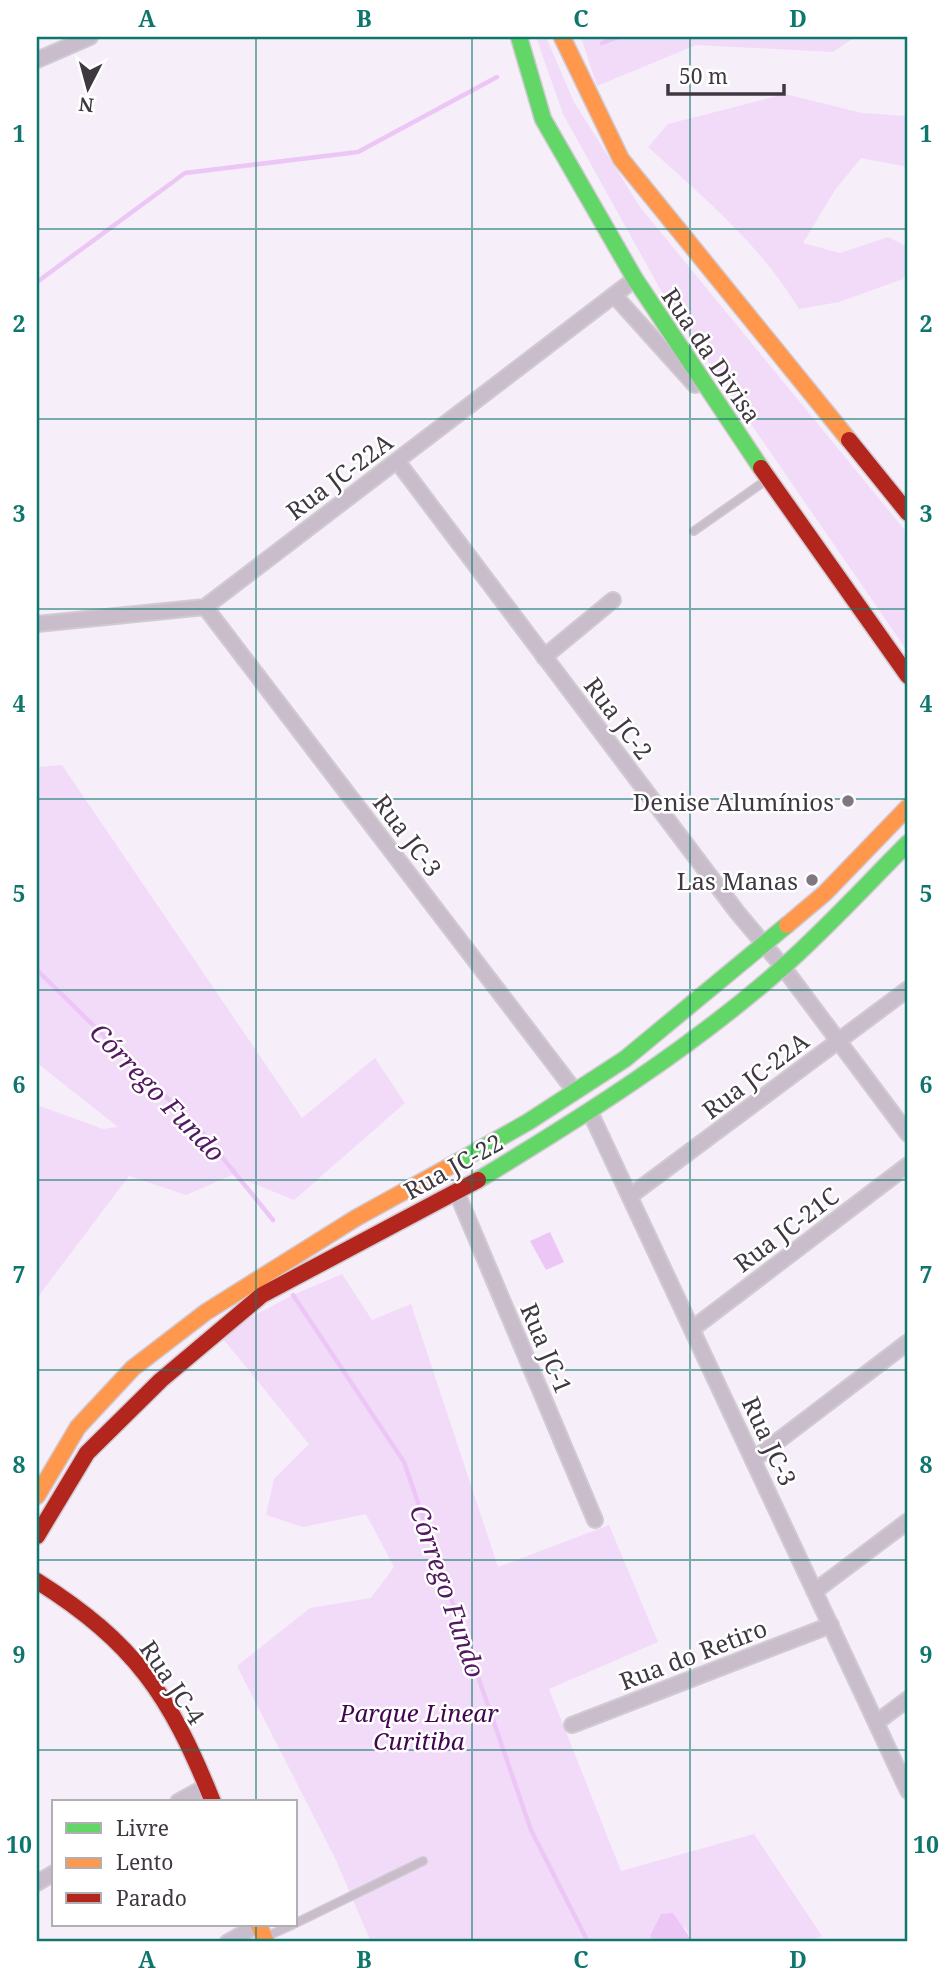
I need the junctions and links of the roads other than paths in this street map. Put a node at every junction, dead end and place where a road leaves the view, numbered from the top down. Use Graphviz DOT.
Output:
graph roads {
  1 [pos="90,37"];
  2 [pos="519,37"];
  3 [pos="562,37"];
  4 [pos="37,60"];
  5 [pos="635,279"];
  6 [pos="614,295"];
  7 [pos="728,421"];
  8 [pos="397,461"];
  9 [pos="768,478"];
  10 [pos="908,513"];
  11 [pos="694,531"];
  12 [pos="613,600"];
  13 [pos="205,607"];
  14 [pos="37,624"];
  15 [pos="544,657"];
  16 [pos="908,676"];
  17 [pos="908,807"];
  18 [pos="908,843"];
  19 [pos="764,945"];
  20 [pos="783,967"];
  21 [pos="908,989"];
  22 [pos="839,1041"];
  23 [pos="574,1090"];
  24 [pos="590,1112"];
  25 [pos="908,1134"];
  26 [pos="908,1166"];
  27 [pos="457,1193"];
  28 [pos="630,1196"];
  29 [pos="356,1218"];
  30 [pos="366,1237"];
  31 [pos="692,1329"];
  32 [pos="908,1342"];
  33 [pos="753,1460"];
  34 [pos="37,1496"];
  35 [pos="595,1520"];
  36 [pos="908,1521"];
  37 [pos="37,1536"];
  38 [pos="37,1581"];
  39 [pos="815,1591"];
  40 [pos="831,1625"];
  41 [pos="908,1699"];
  42 [pos="877,1722"];
  43 [pos="572,1726"];
  44 [pos="207,1786"];
  45 [pos="908,1791"];
  46 [pos="182,1800"];
  47 [pos="212,1800"];
  48 [pos="424,1861"];
  49 [pos="298,1922"];
  50 [pos="287,1926"];
  51 [pos="264,1933"];
  52 [pos="228,1942"];
  1 -- 4 [label="street"];
  2 -- 5 [label="main road, Rua da Divisa"];
  3 -- 10 [label="main road, Rua da Divisa"];
  5 -- 6 [label="street, Rua JC-22A"];
  5 -- 7 [label="main road, Rua da Divisa"];
  6 -- 7 [label="street"];
  6 -- 8 [label="street, Rua JC-22A"];
  7 -- 9 [label="main road, Rua da Divisa"];
  8 -- 13 [label="street, Rua JC-22A"];
  8 -- 15 [label="street, Rua JC-2"];
  9 -- 11 [label="lane"];
  9 -- 16 [label="main road, Rua da Divisa"];
  12 -- 15 [label="street"];
  13 -- 14 [label="street"];
  13 -- 23 [label="street, Rua JC-3"];
  15 -- 19 [label="street, Rua JC-2"];
  17 -- 19 [label="main road, Rua JC-22"];
  18 -- 20 [label="main road, Rua JC-22"];
  19 -- 20 [label="street, Rua JC-2"];
  19 -- 23 [label="main road, Rua JC-22"];
  20 -- 22 [label="street, Rua JC-2"];
  20 -- 24 [label="main road, Rua JC-22"];
  21 -- 22 [label="street, Rua JC-22A"];
  22 -- 25 [label="street, Rua JC-2"];
  22 -- 28 [label="street, Rua JC-22A"];
  23 -- 29 [label="main road, Rua JC-22"];
  24 -- 27 [label="main road, Rua JC-22"];
  24 -- 28 [label="street, Rua JC-3"];
  26 -- 31 [label="street, Rua JC-21C"];
  27 -- 30 [label="main road, Rua JC-22"];
  27 -- 35 [label="street, Rua JC-1"];
  28 -- 31 [label="street, Rua JC-3"];
  29 -- 30 [label="main road"];
  29 -- 34 [label="main road, Rua JC-22"];
  30 -- 37 [label="main road, Rua JC-22"];
  31 -- 33 [label="street, Rua JC-3"];
  32 -- 33 [label="street"];
  33 -- 39 [label="street, Rua JC-3"];
  36 -- 39 [label="street"];
  38 -- 44 [label="main road, Rua JC-4"];
  39 -- 40 [label="street, Rua JC-3"];
  40 -- 42 [label="street, Rua JC-3"];
  40 -- 43 [label="street, Rua do Retiro"];
  41 -- 42 [label="street"];
  42 -- 45 [label="street, Rua JC-3"];
  44 -- 46 [label="street"];
  44 -- 47 [label="main road, Rua JC-4"];
  48 -- 49 [label="lane"];
  50 -- 51 [label="lane"];
  51 -- 52 [label="street"];
}
